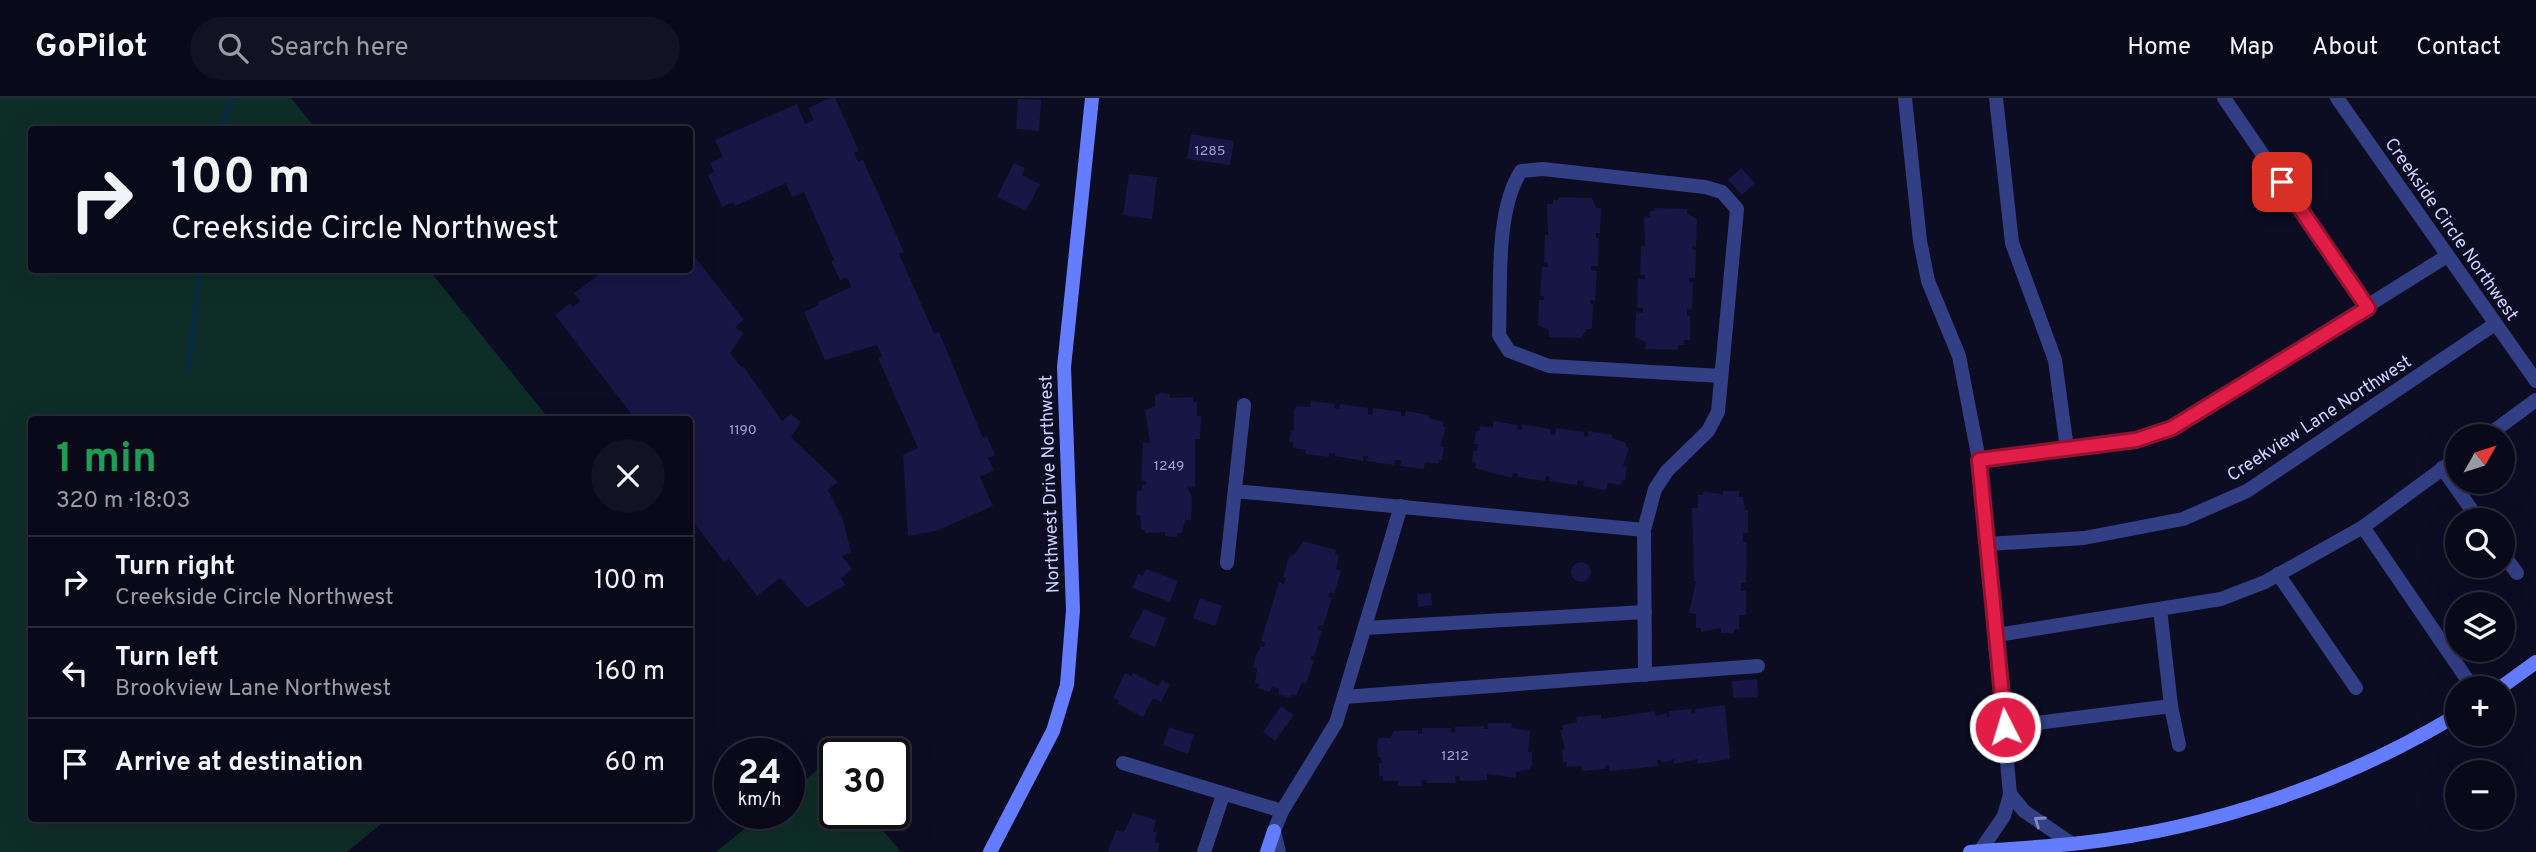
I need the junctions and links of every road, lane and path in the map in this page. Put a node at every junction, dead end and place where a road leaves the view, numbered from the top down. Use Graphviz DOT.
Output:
graph roads {
  1 [pos="1092,98"];
  2 [pos="1905,98"];
  3 [pos="1996,98"];
  4 [pos="2224,98"];
  5 [pos="2337,98"];
  6 [pos="2447,256"];
  7 [pos="2368,308"];
  8 [pos="2495,324"];
  9 [pos="1721,376"];
  10 [pos="2536,381"];
  11 [pos="2536,400"];
  12 [pos="1244,405"];
  13 [pos="2503,424"];
  14 [pos="2067,449"];
  15 [pos="1979,460"];
  16 [pos="2445,466"];
  17 [pos="2442,468"];
  18 [pos="1235,491"];
  19 [pos="1401,506"];
  20 [pos="2470,508"];
  21 [pos="2363,527"];
  22 [pos="1644,530"];
  23 [pos="1988,544"];
  24 [pos="1227,562"];
  25 [pos="2515,570"];
  26 [pos="2517,573"];
  27 [pos="2278,574"];
  28 [pos="2160,609"];
  29 [pos="1645,612"];
  30 [pos="1365,628"];
  31 [pos="1997,635"];
  32 [pos="2536,663"];
  33 [pos="1758,666"];
  34 [pos="1645,675"];
  35 [pos="2465,676"];
  36 [pos="2515,678"];
  37 [pos="2356,688"];
  38 [pos="1344,698"];
  39 [pos="2171,706"];
  40 [pos="2445,721"];
  41 [pos="2005,727"];
  42 [pos="2179,745"];
  43 [pos="1123,763"];
  44 [pos="2010,794"];
  45 [pos="1223,795"];
  46 [pos="1282,811"];
  47 [pos="1274,831"];
  48 [pos="2072,844"];
  49 [pos="1980,851"];
  50 [pos="990,852"];
  51 [pos="1204,852"];
  52 [pos="1267,852"];
  53 [pos="1279,852"];
  54 [pos="1970,852"];
  1 -- 50 [label="street, Northwest Drive Northwest"];
  2 -- 15 [label="street"];
  3 -- 14 [label="street"];
  4 -- 7 [label="street"];
  5 -- 6 [label="street, Creekside Circle Northwest"];
  6 -- 7 [label="street"];
  6 -- 8 [label="street, Creekside Circle Northwest"];
  7 -- 14 [label="street"];
  8 -- 10 [label="street, Creekside Circle Northwest"];
  8 -- 23 [label="street, Creekview Lane Northwest"];
  9 -- 9 [label="street"];
  9 -- 22 [label="street"];
  11 -- 13 [label="street"];
  12 -- 18 [label="street"];
  14 -- 15 [label="street"];
  15 -- 23 [label="street"];
  16 -- 17 [label="street"];
  17 -- 20 [label="street"];
  17 -- 21 [label="street"];
  18 -- 19 [label="street"];
  18 -- 24 [label="street"];
  19 -- 22 [label="street"];
  19 -- 30 [label="street"];
  21 -- 27 [label="street"];
  21 -- 35 [label="street"];
  22 -- 29 [label="street"];
  23 -- 31 [label="street"];
  25 -- 26 [label="street"];
  27 -- 28 [label="street"];
  27 -- 37 [label="street"];
  28 -- 31 [label="street"];
  28 -- 39 [label="street"];
  29 -- 30 [label="street"];
  29 -- 34 [label="street"];
  30 -- 38 [label="street"];
  31 -- 41 [label="street"];
  32 -- 36 [label="street"];
  33 -- 34 [label="street"];
  34 -- 38 [label="street"];
  38 -- 46 [label="street"];
  39 -- 41 [label="street"];
  39 -- 42 [label="street"];
  40 -- 48 [label="street"];
  41 -- 44 [label="street"];
  43 -- 45 [label="street"];
  48 -- 44 [label="street, one-way"];
  44 -- 49 [label="street"];
  45 -- 46 [label="street"];
  45 -- 51 [label="street"];
  46 -- 47 [label="street"];
  47 -- 52 [label="street"];
  47 -- 53 [label="street"];
  48 -- 49 [label="street"];
  49 -- 54 [label="street"];
}
